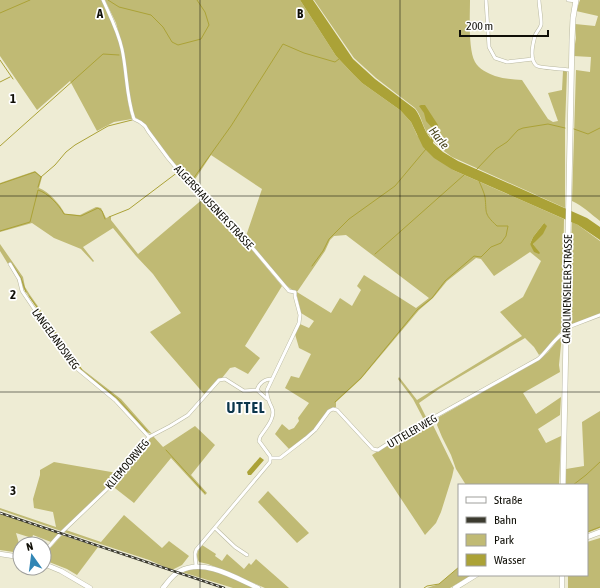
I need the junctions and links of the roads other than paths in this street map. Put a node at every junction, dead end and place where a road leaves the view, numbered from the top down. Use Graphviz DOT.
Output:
graph roads {
  1 [pos="103,0"];
  2 [pos="486,0"];
  3 [pos="539,0"];
  4 [pos="568,0"];
  5 [pos="576,1"];
  6 [pos="533,59"];
  7 [pos="571,70"];
  8 [pos="10,264"];
  9 [pos="600,315"];
  10 [pos="566,330"];
  11 [pos="272,379"];
  12 [pos="257,390"];
  13 [pos="267,399"];
  14 [pos="149,437"];
  15 [pos="270,458"];
  16 [pos="564,484"];
  17 [pos="215,528"];
  18 [pos="600,532"];
  19 [pos="588,537"];
  20 [pos="52,543"];
  21 [pos="0,554"];
  22 [pos="247,555"];
  23 [pos="12,556"];
  24 [pos="196,566"];
  25 [pos="52,567"];
  26 [pos="474,576"];
  27 [pos="562,576"];
  28 [pos="90,588"];
  29 [pos="163,588"];
  30 [pos="258,588"];
  31 [pos="455,588"];
  32 [pos="562,588"];
  1 -- 11 [label="street, ALGERSHAUSENER STRASSE"];
  2 -- 6 [label="street"];
  3 -- 6 [label="street"];
  4 -- 5 [label="street"];
  5 -- 7 [label="main road, CAROLINENSIELER STRASSE"];
  6 -- 7 [label="street"];
  7 -- 10 [label="main road, CAROLINENSIELER STRASSE"];
  8 -- 14 [label="street, LANGELANDSWEG"];
  9 -- 10 [label="street"];
  10 -- 15 [label="street, UTTELER WEG"];
  10 -- 16 [label="main road, CAROLINENSIELER STRASSE"];
  11 -- 12 [label="street"];
  11 -- 13 [label="street, ALGERSHAUSENER STRASSE"];
  12 -- 13 [label="street"];
  12 -- 14 [label="street, KLIEMOORWEG"];
  13 -- 15 [label="street, ALGERSHAUSENER STRASSE"];
  14 -- 20 [label="street, KLIEMOORWEG"];
  15 -- 17 [label="street"];
  17 -- 22 [label="street"];
  17 -- 24 [label="street"];
  18 -- 19 [label="main road"];
  21 -- 23 [label="main road"];
  24 -- 29 [label="main road"];
  24 -- 30 [label="main road"];
  25 -- 28 [label="main road"];
  26 -- 31 [label="main road"];
  27 -- 32 [label="main road"];
}
